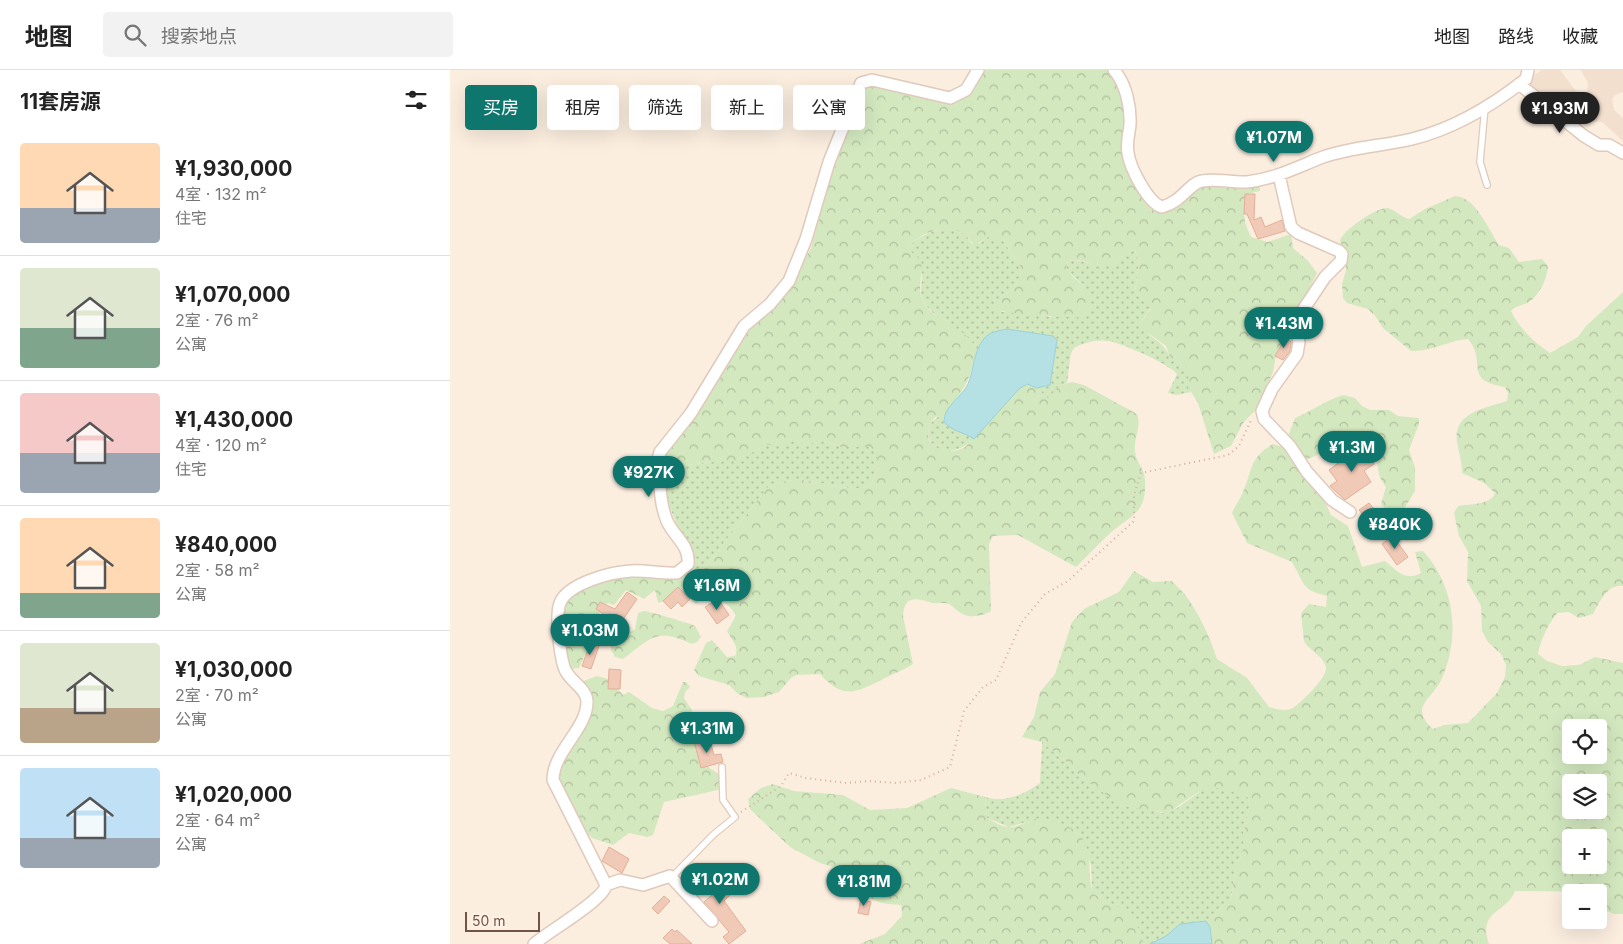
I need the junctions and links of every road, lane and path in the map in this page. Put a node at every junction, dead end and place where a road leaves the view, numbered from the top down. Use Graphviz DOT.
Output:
graph roads {
  1 [pos="978,70"];
  2 [pos="1114,70"];
  3 [pos="1528,70"];
  4 [pos="1519,84"];
  5 [pos="1485,107"];
  6 [pos="1623,153"];
  7 [pos="1280,175"];
  8 [pos="1487,185"];
  9 [pos="1262,411"];
  10 [pos="1350,512"];
  11 [pos="722,767"];
  12 [pos="735,817"];
  13 [pos="672,877"];
  14 [pos="606,885"];
  15 [pos="712,921"];
  16 [pos="534,944"];
  1 -- 14 [label="street"];
  2 -- 7 [label="street"];
  3 -- 4 [label="street"];
  4 -- 5 [label="street"];
  4 -- 6 [label="street"];
  5 -- 7 [label="street"];
  5 -- 8 [label="lane"];
  7 -- 9 [label="street"];
  9 -- 10 [label="street"];
  9 -- 12 [label="path"];
  11 -- 12 [label="lane"];
  12 -- 13 [label="lane"];
  13 -- 14 [label="street"];
  13 -- 15 [label="street"];
  14 -- 16 [label="street"];
}
